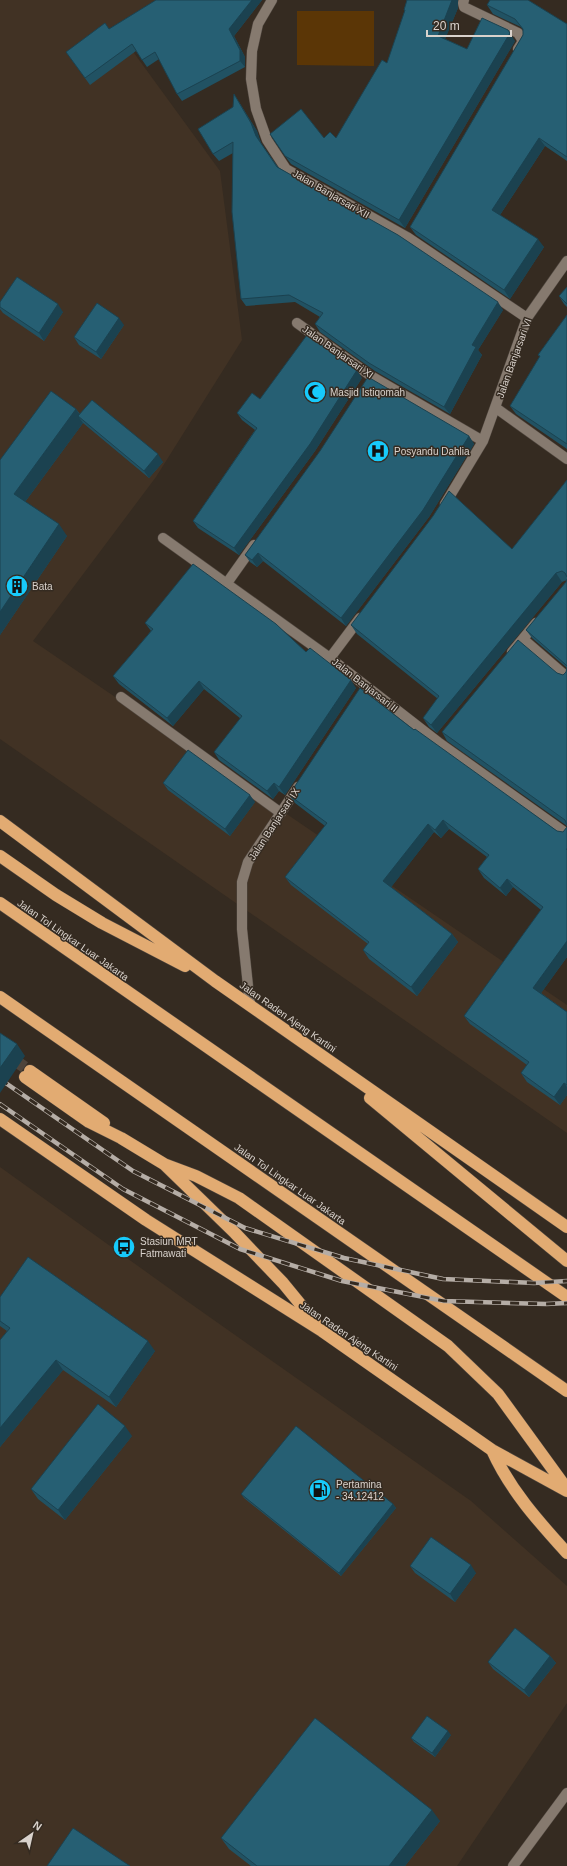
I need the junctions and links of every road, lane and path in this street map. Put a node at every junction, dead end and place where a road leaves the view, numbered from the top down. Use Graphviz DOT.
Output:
graph roads {
  1 [pos="272,0"];
  2 [pos="464,0"];
  3 [pos="515,54"];
  4 [pos="567,261"];
  5 [pos="527,318"];
  6 [pos="297,323"];
  7 [pos="496,408"];
  8 [pos="483,441"];
  9 [pos="567,459"];
  10 [pos="438,515"];
  11 [pos="163,538"];
  12 [pos="259,538"];
  13 [pos="227,583"];
  14 [pos="368,608"];
  15 [pos="543,615"];
  16 [pos="523,639"];
  17 [pos="330,658"];
  18 [pos="503,663"];
  19 [pos="567,676"];
  20 [pos="121,697"];
  21 [pos="302,781"];
  22 [pos="281,813"];
  23 [pos="0,822"];
  24 [pos="567,834"];
  25 [pos="0,856"];
  26 [pos="0,903"];
  27 [pos="215,980"];
  28 [pos="0,997"];
  29 [pos="250,1005"];
  30 [pos="303,1042"];
  31 [pos="27,1074"];
  32 [pos="0,1119"];
  33 [pos="164,1164"];
  34 [pos="567,1227"];
  35 [pos="567,1261"];
  36 [pos="567,1297"];
  37 [pos="322,1331"];
  38 [pos="567,1391"];
  39 [pos="492,1450"];
  40 [pos="567,1490"];
  41 [pos="567,1553"];
  42 [pos="567,1793"];
  43 [pos="513,1866"];
  1 -- 5 [label="street, Jalan Banjarsari XII"];
  2 -- 3 [label="street"];
  4 -- 5 [label="street, Jalan Banjarsari VI"];
  5 -- 7 [label="street, Jalan Banjarsari VI"];
  6 -- 8 [label="street, Jalan Banjarsari XI"];
  7 -- 8 [label="street, Jalan Banjarsari VI"];
  7 -- 9 [label="street"];
  8 -- 10 [label="street, Jalan Banjarsari VI"];
  11 -- 13 [label="street, Jalan Banjarsari II"];
  12 -- 13 [label="street"];
  13 -- 17 [label="street, Jalan Banjarsari II"];
  14 -- 17 [label="street"];
  15 -- 16 [label="street"];
  16 -- 18 [label="street"];
  16 -- 19 [label="street"];
  17 -- 24 [label="street, Jalan Banjarsari II"];
  20 -- 22 [label="street"];
  21 -- 22 [label="street, Jalan Banjarsari IX"];
  22 -- 29 [label="street, Jalan Banjarsari IX"];
  23 -- 27 [label="highway, Jalan Raden Ajeng Kartini"];
  25 -- 27 [label="highway"];
  26 -- 36 [label="highway, Jalan Tol Lingkar Luar Jakarta"];
  27 -- 29 [label="highway, Jalan Raden Ajeng Kartini"];
  28 -- 38 [label="highway, Jalan Tol Lingkar Luar Jakarta"];
  29 -- 30 [label="highway, Jalan Raden Ajeng Kartini"];
  30 -- 34 [label="highway, Jalan Raden Ajeng Kartini"];
  30 -- 35 [label="highway"];
  31 -- 33 [label="highway"];
  32 -- 37 [label="highway, Jalan Raden Ajeng Kartini"];
  33 -- 37 [label="highway"];
  33 -- 40 [label="highway"];
  37 -- 39 [label="highway, Jalan Raden Ajeng Kartini"];
  39 -- 40 [label="highway, Jalan Raden Ajeng Kartini"];
  39 -- 41 [label="highway"];
  42 -- 43 [label="street"];
}
